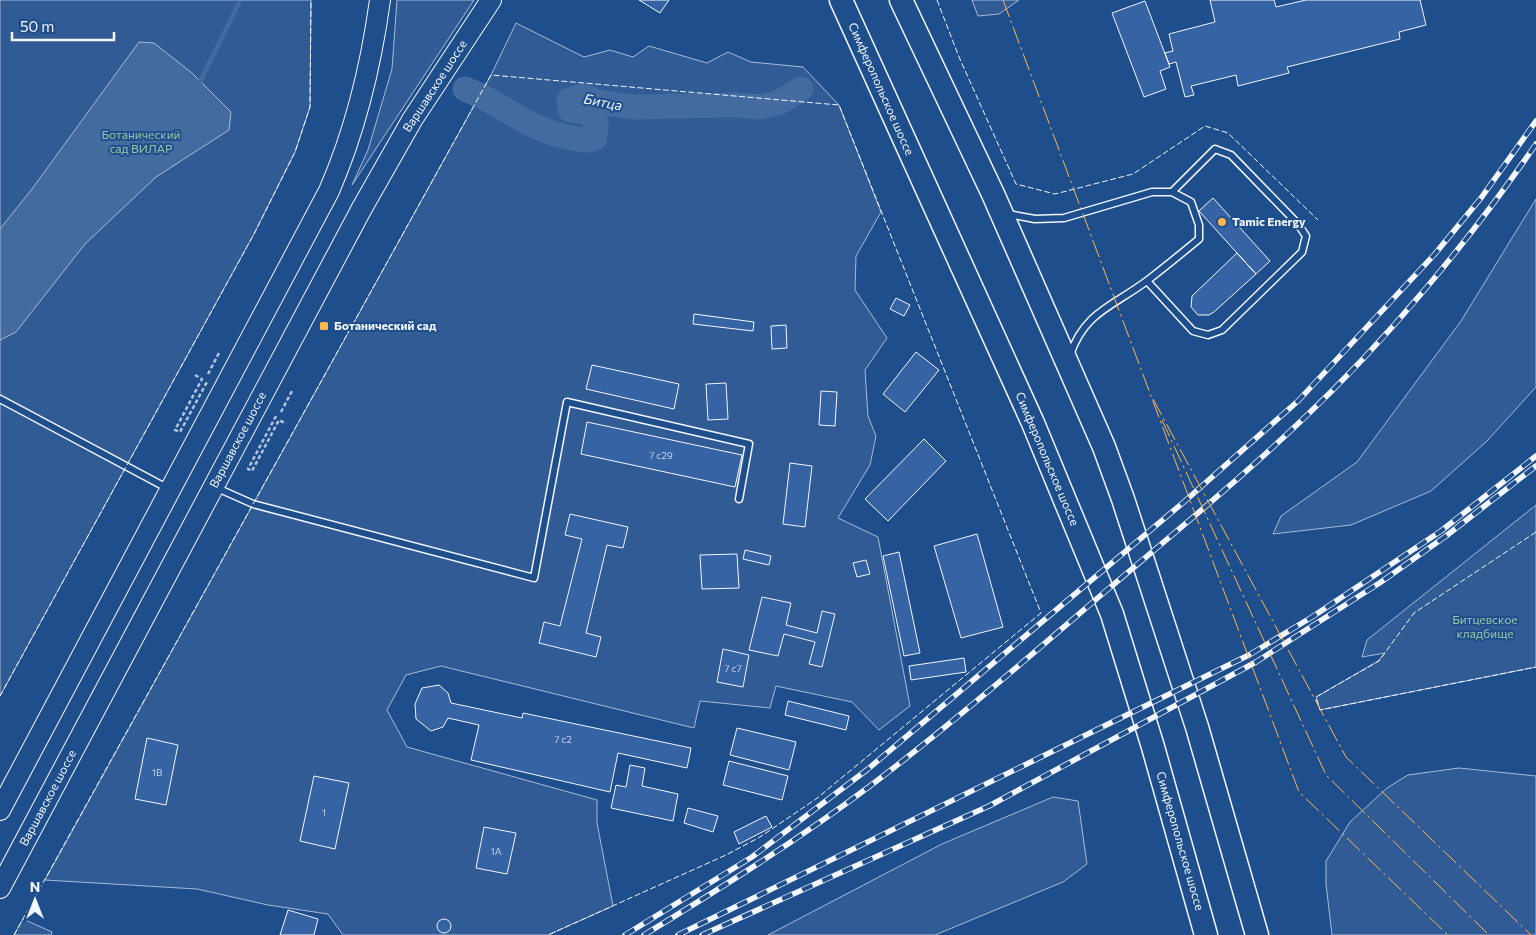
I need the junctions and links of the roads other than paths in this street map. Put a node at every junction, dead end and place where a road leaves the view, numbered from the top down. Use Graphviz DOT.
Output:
graph roads {
  1 [pos="380,0"];
  2 [pos="491,0"];
  3 [pos="841,0"];
  4 [pos="901,0"];
  5 [pos="919,0"];
  6 [pos="1172,192"];
  7 [pos="997,203"];
  8 [pos="1147,281"];
  9 [pos="1068,361"];
  10 [pos="0,399"];
  11 [pos="214,486"];
  12 [pos="171,490"];
  13 [pos="739,499"];
  14 [pos="0,810"];
  15 [pos="0,888"];
  16 [pos="1206,935"];
  17 [pos="1257,935"];
  1 -- 12 [label="main road"];
  2 -- 11 [label="main road, Варшавское шоссе"];
  3 -- 16 [label="highway, Симферопольское шоссе"];
  4 -- 7 [label="highway"];
  5 -- 7 [label="highway"];
  6 -- 7 [label="lane"];
  6 -- 8 [label="lane"];
  6 -- 8 [label="lane"];
  7 -- 9 [label="highway"];
  8 -- 9 [label="lane"];
  9 -- 17 [label="highway"];
  10 -- 12 [label="lane"];
  11 -- 13 [label="lane"];
  11 -- 15 [label="main road, Варшавское шоссе"];
  12 -- 14 [label="main road"];
}
